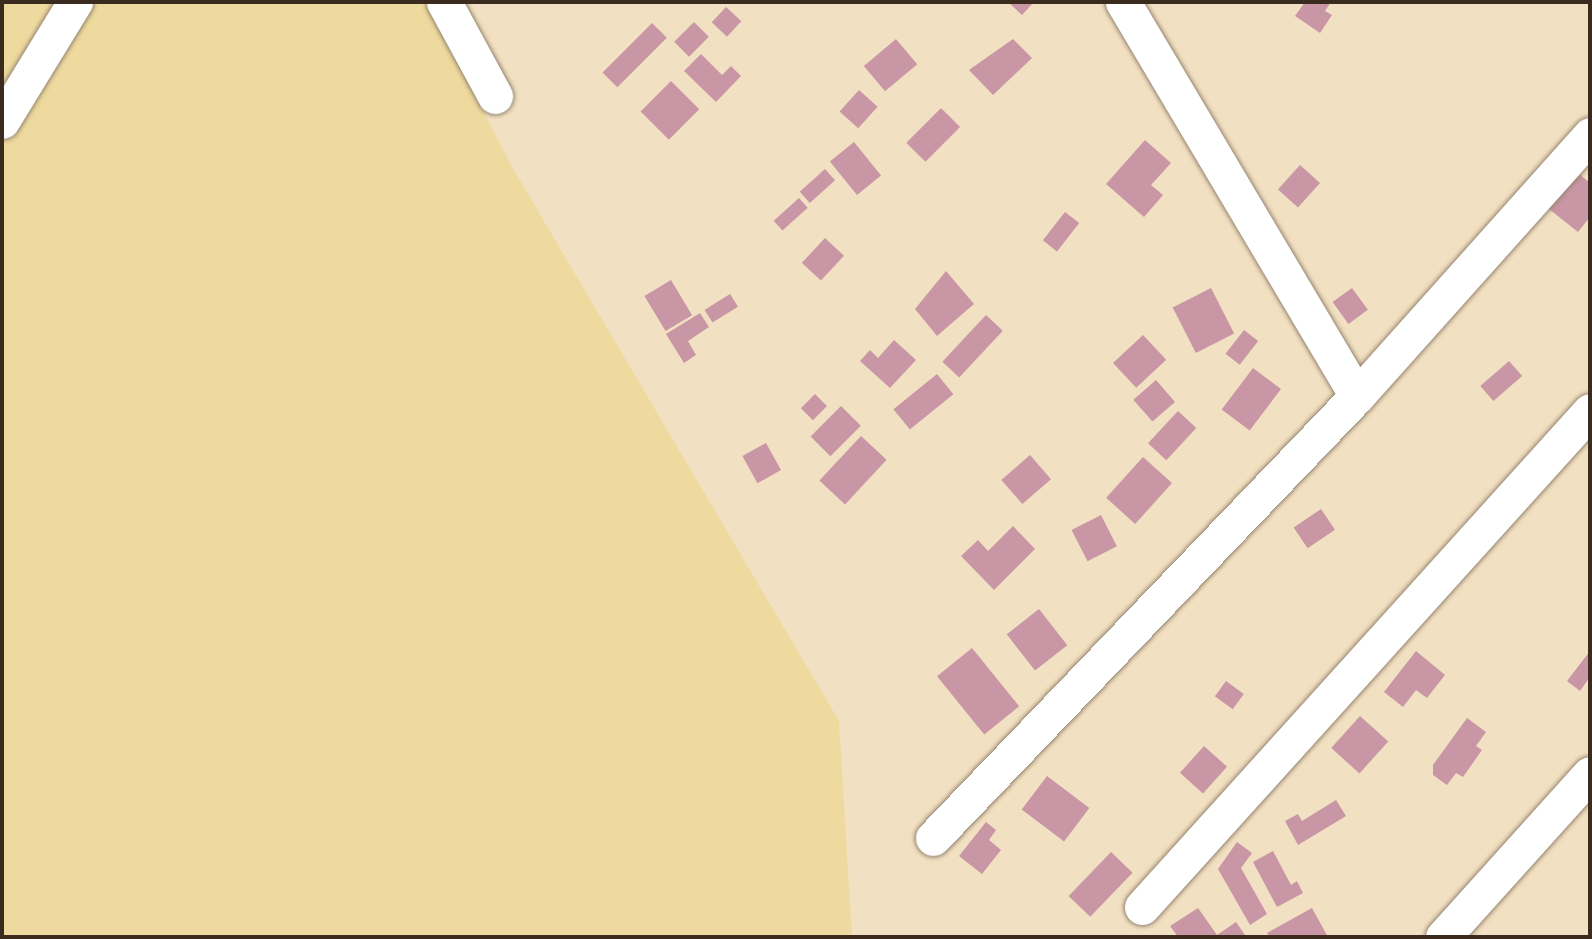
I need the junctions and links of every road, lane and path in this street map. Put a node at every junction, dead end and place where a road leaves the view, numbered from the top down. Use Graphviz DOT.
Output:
graph roads {
  1 [pos="75,2"];
  2 [pos="444,2"];
  3 [pos="1123,2"];
  4 [pos="495,96"];
  5 [pos="2,121"];
  6 [pos="1590,135"];
  7 [pos="1357,396"];
  8 [pos="1590,411"];
  9 [pos="1590,775"];
  10 [pos="933,838"];
  11 [pos="1142,907"];
  12 [pos="1443,937"];
  1 -- 5 [label="street"];
  2 -- 4 [label="street"];
  3 -- 7 [label="street"];
  6 -- 7 [label="street"];
  7 -- 10 [label="street"];
  8 -- 11 [label="street"];
  9 -- 12 [label="street"];
}
